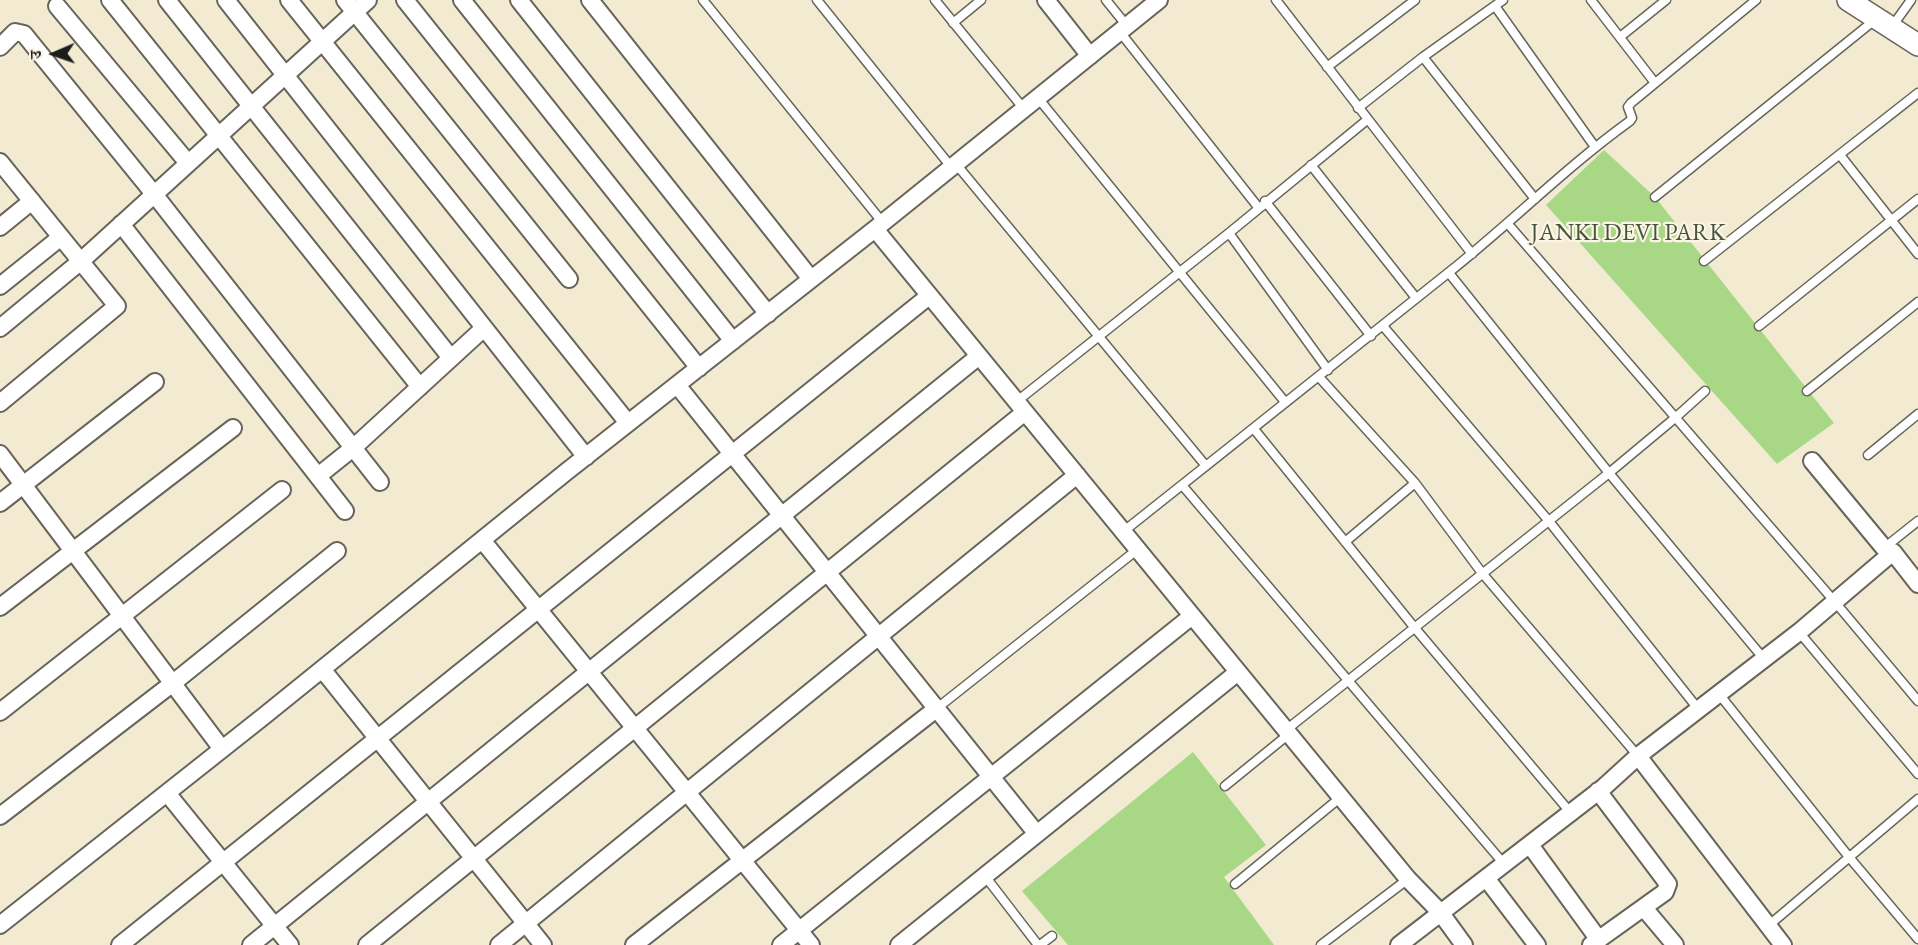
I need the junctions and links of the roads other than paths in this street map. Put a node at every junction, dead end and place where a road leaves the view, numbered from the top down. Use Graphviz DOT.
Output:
graph roads {
  1 [pos="110,0"];
  2 [pos="167,0"];
  3 [pos="226,0"];
  4 [pos="289,0"];
  5 [pos="368,0"];
  6 [pos="405,0"];
  7 [pos="462,0"];
  8 [pos="519,0"];
  9 [pos="590,0"];
  10 [pos="703,0"];
  11 [pos="817,0"];
  12 [pos="935,0"];
  13 [pos="981,0"];
  14 [pos="1046,0"];
  15 [pos="1106,0"];
  16 [pos="1159,0"];
  17 [pos="1415,0"];
  18 [pos="1503,0"];
  19 [pos="1591,0"];
  20 [pos="1666,0"];
  21 [pos="1756,0"];
  22 [pos="1848,0"];
  23 [pos="1911,0"];
  24 [pos="1278,1"];
  25 [pos="57,6"];
  26 [pos="350,6"];
  27 [pos="1495,6"];
  28 [pos="953,23"];
  29 [pos="1884,23"];
  30 [pos="1123,29"];
  31 [pos="1620,37"];
  32 [pos="322,42"];
  33 [pos="1918,45"];
  34 [pos="0,47"];
  35 [pos="1090,56"];
  36 [pos="1423,57"];
  37 [pos="1327,67"];
  38 [pos="285,74"];
  39 [pos="1655,83"];
  40 [pos="1918,93"];
  41 [pos="1038,98"];
  42 [pos="252,104"];
  43 [pos="1358,108"];
  44 [pos="1024,109"];
  45 [pos="1367,120"];
  46 [pos="218,135"];
  47 [pos="1595,147"];
  48 [pos="1840,154"];
  49 [pos="188,163"];
  50 [pos="1,164"];
  51 [pos="1311,165"];
  52 [pos="954,166"];
  53 [pos="154,194"];
  54 [pos="1655,197"];
  55 [pos="1535,199"];
  56 [pos="1918,199"];
  57 [pos="32,201"];
  58 [pos="1265,201"];
  59 [pos="1258,207"];
  60 [pos="1892,220"];
  61 [pos="121,224"];
  62 [pos="1508,224"];
  63 [pos="879,226"];
  64 [pos="0,227"];
  65 [pos="1229,233"];
  66 [pos="61,237"];
  67 [pos="1472,254"];
  68 [pos="1918,254"];
  69 [pos="81,261"];
  70 [pos="1704,261"];
  71 [pos="1178,272"];
  72 [pos="1449,273"];
  73 [pos="569,279"];
  74 [pos="812,279"];
  75 [pos="0,286"];
  76 [pos="929,296"];
  77 [pos="1416,298"];
  78 [pos="1918,302"];
  79 [pos="768,314"];
  80 [pos="1383,326"];
  81 [pos="1759,326"];
  82 [pos="0,328"];
  83 [pos="484,328"];
  84 [pos="1097,336"];
  85 [pos="1371,336"];
  86 [pos="733,341"];
  87 [pos="979,356"];
  88 [pos="452,358"];
  89 [pos="699,368"];
  90 [pos="1328,370"];
  91 [pos="1319,378"];
  92 [pos="155,382"];
  93 [pos="677,385"];
  94 [pos="420,387"];
  95 [pos="1705,391"];
  96 [pos="1807,391"];
  97 [pos="1285,402"];
  98 [pos="0,403"];
  99 [pos="1021,407"];
  100 [pos="1918,414"];
  101 [pos="1675,418"];
  102 [pos="628,423"];
  103 [pos="232,428"];
  104 [pos="1254,429"];
  105 [pos="353,448"];
  106 [pos="0,454"];
  107 [pos="732,454"];
  108 [pos="1868,455"];
  109 [pos="586,457"];
  110 [pos="1812,460"];
  111 [pos="1206,466"];
  112 [pos="1609,473"];
  113 [pos="1077,475"];
  114 [pos="318,476"];
  115 [pos="380,483"];
  116 [pos="1415,483"];
  117 [pos="23,485"];
  118 [pos="1182,485"];
  119 [pos="282,490"];
  120 [pos="0,503"];
  121 [pos="345,511"];
  122 [pos="782,516"];
  123 [pos="1548,520"];
  124 [pos="1918,521"];
  125 [pos="1124,531"];
  126 [pos="482,540"];
  127 [pos="1345,543"];
  128 [pos="1138,549"];
  129 [pos="73,550"];
  130 [pos="1888,550"];
  131 [pos="337,551"];
  132 [pos="827,572"];
  133 [pos="1482,573"];
  134 [pos="1918,584"];
  135 [pos="1835,602"];
  136 [pos="0,607"];
  137 [pos="539,609"];
  138 [pos="1192,616"];
  139 [pos="123,617"];
  140 [pos="1414,627"];
  141 [pos="1799,632"];
  142 [pos="879,637"];
  143 [pos="1764,659"];
  144 [pos="322,669"];
  145 [pos="590,671"];
  146 [pos="1238,672"];
  147 [pos="1349,680"];
  148 [pos="172,683"];
  149 [pos="1719,694"];
  150 [pos="1918,701"];
  151 [pos="936,709"];
  152 [pos="1699,710"];
  153 [pos="0,712"];
  154 [pos="635,728"];
  155 [pos="1288,732"];
  156 [pos="378,738"];
  157 [pos="222,749"];
  158 [pos="1638,756"];
  159 [pos="1918,774"];
  160 [pos="991,776"];
  161 [pos="1225,786"];
  162 [pos="1598,791"];
  163 [pos="687,792"];
  164 [pos="167,793"];
  165 [pos="1341,798"];
  166 [pos="1918,799"];
  167 [pos="428,802"];
  168 [pos="1570,812"];
  169 [pos="0,816"];
  170 [pos="1037,834"];
  171 [pos="1530,845"];
  172 [pos="1849,857"];
  173 [pos="474,859"];
  174 [pos="742,860"];
  175 [pos="223,862"];
  176 [pos="1504,864"];
  177 [pos="985,876"];
  178 [pos="1486,878"];
  179 [pos="1408,879"];
  180 [pos="1235,884"];
  181 [pos="1644,908"];
  182 [pos="1440,912"];
  183 [pos="526,923"];
  184 [pos="0,925"];
  185 [pos="275,926"];
  186 [pos="1767,926"];
  187 [pos="799,930"];
  188 [pos="1052,936"];
  189 [pos="1918,939"];
  190 [pos="1595,942"];
  191 [pos="120,945"];
  192 [pos="251,945"];
  193 [pos="291,945"];
  194 [pos="367,945"];
  195 [pos="499,945"];
  196 [pos="543,945"];
  197 [pos="634,945"];
  198 [pos="781,945"];
  199 [pos="811,945"];
  200 [pos="899,945"];
  201 [pos="1039,945"];
  202 [pos="1320,945"];
  203 [pos="1399,945"];
  204 [pos="1464,945"];
  205 [pos="1537,945"];
  206 [pos="1675,945"];
  207 [pos="1783,945"];
  1 -- 46 [label="street"];
  2 -- 42 [label="street"];
  3 -- 38 [label="street"];
  4 -- 32 [label="street"];
  5 -- 26 [label="street"];
  6 -- 89 [label="street"];
  7 -- 86 [label="street"];
  8 -- 79 [label="street"];
  9 -- 74 [label="street"];
  10 -- 63 [label="lane"];
  11 -- 52 [label="lane"];
  12 -- 28 [label="lane"];
  13 -- 28 [label="lane"];
  14 -- 35 [label="street"];
  15 -- 30 [label="lane"];
  16 -- 30 [label="street"];
  17 -- 37 [label="lane"];
  18 -- 27 [label="lane"];
  19 -- 31 [label="lane"];
  20 -- 31 [label="lane"];
  21 -- 39 [label="lane"];
  22 -- 29 [label="street"];
  23 -- 29 [label="lane"];
  24 -- 37 [label="lane"];
  25 -- 49 [label="street"];
  26 -- 32 [label="street"];
  26 -- 73 [label="street"];
  27 -- 36 [label="lane"];
  27 -- 47 [label="lane"];
  28 -- 44 [label="lane"];
  29 -- 33 [label="street"];
  29 -- 54 [label="lane"];
  30 -- 35 [label="street"];
  30 -- 59 [label="lane"];
  31 -- 39 [label="lane"];
  32 -- 38 [label="street"];
  32 -- 102 [label="street"];
  34 -- 53 [label="street"];
  35 -- 41 [label="street"];
  36 -- 43 [label="lane"];
  36 -- 55 [label="lane"];
  37 -- 43 [label="lane"];
  38 -- 42 [label="street"];
  38 -- 83 [label="street"];
  39 -- 47 [label="lane"];
  40 -- 48 [label="lane"];
  41 -- 44 [label="street"];
  41 -- 71 [label="lane"];
  42 -- 46 [label="street"];
  42 -- 88 [label="street"];
  43 -- 45 [label="lane"];
  44 -- 52 [label="street"];
  45 -- 51 [label="lane"];
  45 -- 67 [label="lane"];
  46 -- 49 [label="street"];
  46 -- 94 [label="street"];
  47 -- 55 [label="lane"];
  48 -- 60 [label="lane"];
  48 -- 70 [label="lane"];
  49 -- 53 [label="street"];
  50 -- 57 [label="street"];
  51 -- 58 [label="lane"];
  51 -- 77 [label="lane"];
  52 -- 63 [label="street"];
  52 -- 84 [label="lane"];
  53 -- 61 [label="street"];
  53 -- 105 [label="street"];
  55 -- 62 [label="lane"];
  56 -- 60 [label="lane"];
  57 -- 64 [label="street"];
  57 -- 66 [label="street"];
  58 -- 59 [label="lane"];
  58 -- 85 [label="lane"];
  59 -- 65 [label="lane"];
  60 -- 68 [label="lane"];
  60 -- 81 [label="lane"];
  61 -- 69 [label="street"];
  61 -- 114 [label="street"];
  62 -- 67 [label="lane"];
  62 -- 101 [label="lane"];
  63 -- 74 [label="street"];
  63 -- 76 [label="street"];
  65 -- 71 [label="lane"];
  65 -- 90 [label="lane"];
  66 -- 69 [label="street"];
  66 -- 75 [label="street"];
  67 -- 72 [label="lane"];
  69 -- 82 [label="street"];
  69 -- 98 [label="street"];
  71 -- 84 [label="lane"];
  71 -- 97 [label="lane"];
  72 -- 77 [label="lane"];
  72 -- 112 [label="lane"];
  74 -- 79 [label="street"];
  76 -- 87 [label="street"];
  76 -- 107 [label="street"];
  77 -- 80 [label="lane"];
  78 -- 96 [label="lane"];
  79 -- 86 [label="street"];
  80 -- 85 [label="lane"];
  80 -- 123 [label="lane"];
  83 -- 88 [label="street"];
  83 -- 109 [label="street"];
  84 -- 99 [label="lane"];
  84 -- 111 [label="lane"];
  85 -- 90 [label="lane"];
  86 -- 89 [label="street"];
  87 -- 99 [label="street"];
  87 -- 122 [label="street"];
  88 -- 94 [label="street"];
  89 -- 93 [label="street"];
  90 -- 91 [label="lane"];
  91 -- 97 [label="lane"];
  91 -- 116 [label="lane"];
  92 -- 117 [label="street"];
  93 -- 102 [label="street"];
  93 -- 107 [label="street"];
  94 -- 105 [label="street"];
  95 -- 101 [label="lane"];
  97 -- 104 [label="lane"];
  99 -- 113 [label="street"];
  99 -- 132 [label="street"];
  100 -- 108 [label="lane"];
  101 -- 112 [label="lane"];
  101 -- 135 [label="lane"];
  102 -- 109 [label="street"];
  103 -- 129 [label="street"];
  104 -- 111 [label="lane"];
  104 -- 127 [label="lane"];
  105 -- 114 [label="street"];
  105 -- 115 [label="street"];
  106 -- 117 [label="street"];
  107 -- 122 [label="street"];
  107 -- 137 [label="street"];
  109 -- 126 [label="street"];
  110 -- 130 [label="street"];
  111 -- 118 [label="lane"];
  112 -- 123 [label="lane"];
  112 -- 143 [label="lane"];
  113 -- 125 [label="street"];
  113 -- 142 [label="street"];
  114 -- 121 [label="street"];
  116 -- 127 [label="lane"];
  116 -- 133 [label="lane"];
  117 -- 120 [label="street"];
  117 -- 129 [label="street"];
  118 -- 125 [label="lane"];
  118 -- 147 [label="lane"];
  119 -- 139 [label="street"];
  122 -- 132 [label="street"];
  122 -- 145 [label="street"];
  123 -- 133 [label="lane"];
  123 -- 152 [label="lane"];
  124 -- 130 [label="lane"];
  125 -- 128 [label="street"];
  126 -- 137 [label="street"];
  126 -- 144 [label="street"];
  127 -- 140 [label="lane"];
  128 -- 138 [label="street"];
  128 -- 151 [label="lane"];
  129 -- 136 [label="street"];
  129 -- 139 [label="street"];
  130 -- 134 [label="street"];
  130 -- 135 [label="street"];
  131 -- 148 [label="street"];
  132 -- 142 [label="street"];
  132 -- 154 [label="street"];
  133 -- 140 [label="lane"];
  133 -- 158 [label="lane"];
  135 -- 141 [label="street"];
  135 -- 150 [label="lane"];
  137 -- 145 [label="street"];
  137 -- 156 [label="street"];
  138 -- 146 [label="street"];
  138 -- 160 [label="street"];
  139 -- 148 [label="street"];
  139 -- 153 [label="street"];
  140 -- 147 [label="lane"];
  140 -- 168 [label="lane"];
  141 -- 143 [label="street"];
  141 -- 159 [label="lane"];
  142 -- 151 [label="street"];
  142 -- 163 [label="street"];
  143 -- 149 [label="street"];
  144 -- 156 [label="street"];
  144 -- 157 [label="street"];
  145 -- 154 [label="street"];
  145 -- 167 [label="street"];
  146 -- 155 [label="street"];
  146 -- 170 [label="street"];
  147 -- 155 [label="lane"];
  147 -- 176 [label="lane"];
  148 -- 157 [label="street"];
  148 -- 169 [label="street"];
  149 -- 152 [label="street"];
  149 -- 172 [label="lane"];
  151 -- 160 [label="street"];
  151 -- 174 [label="street"];
  152 -- 158 [label="street"];
  154 -- 163 [label="street"];
  154 -- 173 [label="street"];
  155 -- 161 [label="lane"];
  155 -- 165 [label="street"];
  156 -- 167 [label="street"];
  156 -- 175 [label="street"];
  157 -- 164 [label="street"];
  158 -- 162 [label="street"];
  158 -- 186 [label="street"];
  160 -- 170 [label="street"];
  160 -- 187 [label="street"];
  162 -- 168 [label="street"];
  162 -- 181 [label="street"];
  163 -- 174 [label="street"];
  163 -- 183 [label="street"];
  164 -- 175 [label="street"];
  164 -- 184 [label="street"];
  165 -- 179 [label="street"];
  165 -- 180 [label="lane"];
  166 -- 172 [label="lane"];
  167 -- 173 [label="street"];
  167 -- 185 [label="street"];
  168 -- 171 [label="street"];
  170 -- 177 [label="street"];
  171 -- 176 [label="street"];
  171 -- 190 [label="street"];
  172 -- 186 [label="lane"];
  172 -- 189 [label="lane"];
  173 -- 183 [label="street"];
  173 -- 194 [label="street"];
  174 -- 187 [label="street"];
  174 -- 197 [label="street"];
  175 -- 185 [label="street"];
  175 -- 191 [label="street"];
  176 -- 178 [label="street"];
  177 -- 200 [label="street"];
  177 -- 201 [label="lane"];
  178 -- 182 [label="street"];
  178 -- 205 [label="street"];
  179 -- 182 [label="street"];
  179 -- 202 [label="lane"];
  181 -- 190 [label="street"];
  181 -- 206 [label="street"];
  182 -- 203 [label="street"];
  182 -- 204 [label="street"];
  183 -- 195 [label="street"];
  183 -- 196 [label="street"];
  185 -- 192 [label="street"];
  185 -- 193 [label="street"];
  186 -- 207 [label="street"];
  187 -- 198 [label="street"];
  187 -- 199 [label="street"];
  188 -- 201 [label="lane"];
}
